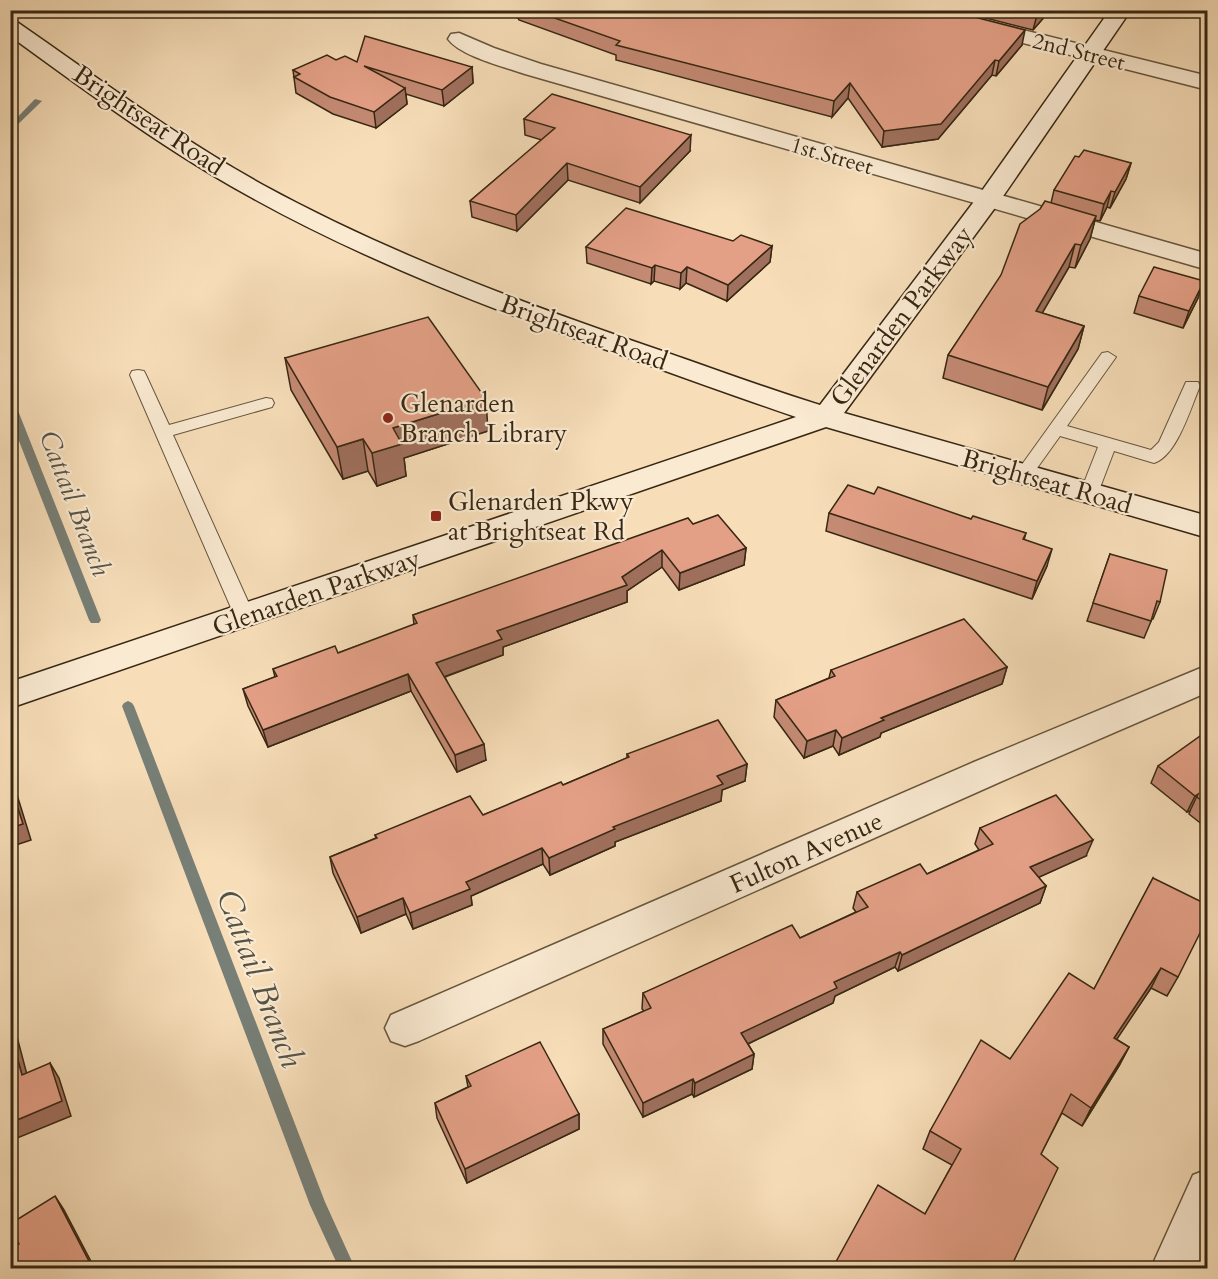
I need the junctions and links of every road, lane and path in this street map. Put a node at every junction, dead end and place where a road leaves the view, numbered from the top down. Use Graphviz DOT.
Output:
graph roads {
  1 [pos="916,10"];
  2 [pos="1121,10"];
  3 [pos="10,26"];
  4 [pos="459,39"];
  5 [pos="1090,53"];
  6 [pos="1208,83"];
  7 [pos="988,200"];
  8 [pos="1208,262"];
  9 [pos="1108,357"];
  10 [pos="138,375"];
  11 [pos="1192,386"];
  12 [pos="266,403"];
  13 [pos="826,417"];
  14 [pos="1056,429"];
  15 [pos="164,432"];
  16 [pos="1108,444"];
  17 [pos="1024,474"];
  18 [pos="1089,493"];
  19 [pos="1208,527"];
  20 [pos="245,616"];
  21 [pos="1208,678"];
  22 [pos="10,695"];
  23 [pos="405,1028"];
  24 [pos="1208,1190"];
  25 [pos="1173,1269"];
  1 -- 5 [label="street, 2nd Street"];
  2 -- 5 [label="street, Glenarden Parkway"];
  3 -- 13 [label="street, Brightseat Road"];
  4 -- 7 [label="street, 1st Street"];
  5 -- 6 [label="street, 2nd Street"];
  5 -- 7 [label="street, Glenarden Parkway"];
  7 -- 8 [label="street, 1st Street"];
  7 -- 13 [label="street, Glenarden Parkway"];
  9 -- 14 [label="lane"];
  10 -- 15 [label="lane"];
  11 -- 16 [label="lane"];
  12 -- 15 [label="lane"];
  13 -- 17 [label="street, Brightseat Road"];
  13 -- 20 [label="street, Glenarden Parkway"];
  14 -- 16 [label="lane"];
  14 -- 17 [label="lane"];
  15 -- 20 [label="lane"];
  16 -- 18 [label="lane"];
  17 -- 18 [label="street, Brightseat Road"];
  18 -- 19 [label="street, Brightseat Road"];
  20 -- 22 [label="street, Glenarden Parkway"];
  21 -- 23 [label="street, Fulton Avenue"];
  24 -- 25 [label="street"];
}
